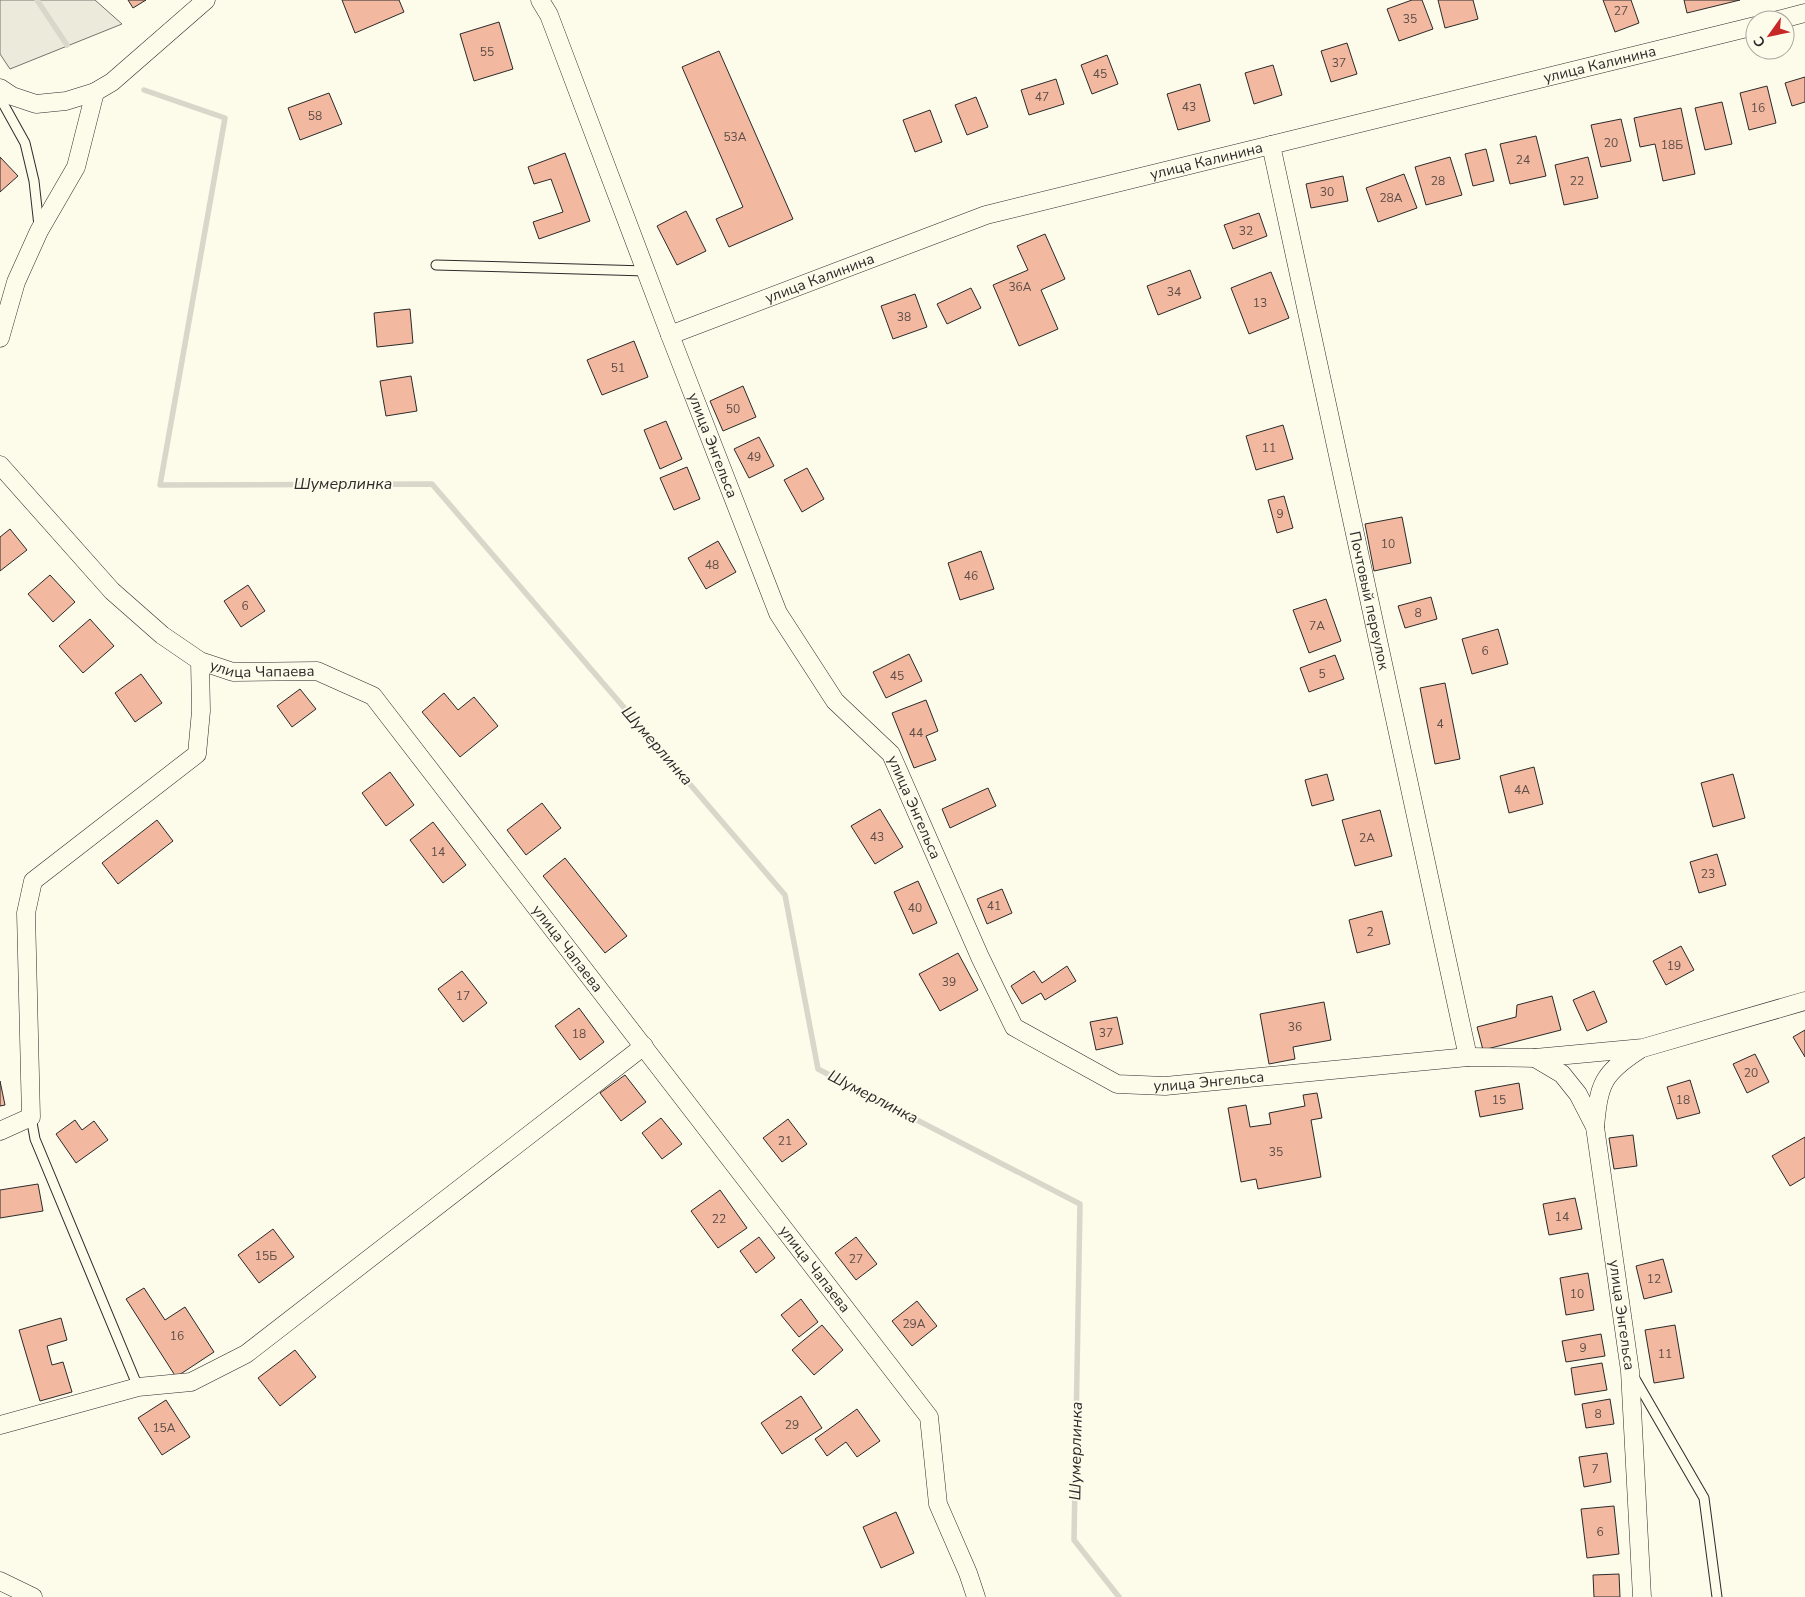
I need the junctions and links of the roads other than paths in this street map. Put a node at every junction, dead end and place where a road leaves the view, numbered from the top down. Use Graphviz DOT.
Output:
graph roads {
  1 [pos="206,0"];
  2 [pos="540,0"];
  3 [pos="1745,28"];
  4 [pos="0,88"];
  5 [pos="95,92"];
  6 [pos="0,98"];
  7 [pos="1271,145"];
  8 [pos="40,231"];
  9 [pos="436,265"];
  10 [pos="646,271"];
  11 [pos="670,335"];
  12 [pos="0,338"];
  13 [pos="0,465"];
  14 [pos="200,661"];
  15 [pos="1805,1001"];
  16 [pos="644,1046"];
  17 [pos="1643,1048"];
  18 [pos="1468,1057"];
  19 [pos="1535,1058"];
  20 [pos="31,1117"];
  21 [pos="1595,1127"];
  22 [pos="0,1131"];
  23 [pos="1630,1371"];
  24 [pos="138,1387"];
  25 [pos="0,1425"];
  26 [pos="0,1581"];
  27 [pos="34,1597"];
  28 [pos="976,1597"];
  29 [pos="1642,1597"];
  30 [pos="1717,1597"];
  1 -- 5 [label="street"];
  2 -- 10 [label="street, улица Энгельса"];
  3 -- 7 [label="street, улица Калинина"];
  4 -- 5 [label="street"];
  5 -- 8 [label="street"];
  6 -- 8 [label="lane"];
  7 -- 11 [label="street, улица Калинина"];
  7 -- 18 [label="street, Почтовый переулок"];
  8 -- 12 [label="street"];
  9 -- 10 [label="lane"];
  10 -- 11 [label="street, улица Энгельса"];
  11 -- 18 [label="street, улица Энгельса"];
  13 -- 14 [label="street, улица Чапаева"];
  14 -- 16 [label="street, улица Чапаева"];
  14 -- 20 [label="street"];
  15 -- 17 [label="street, улица Энгельса"];
  16 -- 24 [label="street"];
  16 -- 28 [label="street, улица Чапаева"];
  17 -- 19 [label="street, улица Энгельса"];
  17 -- 21 [label="street"];
  18 -- 19 [label="street, улица Энгельса"];
  19 -- 21 [label="street, улица Энгельса"];
  20 -- 22 [label="street"];
  20 -- 24 [label="lane"];
  21 -- 23 [label="street, улица Энгельса"];
  23 -- 29 [label="street, улица Энгельса"];
  23 -- 30 [label="lane"];
  24 -- 25 [label="street"];
  26 -- 27 [label="street"];
}
